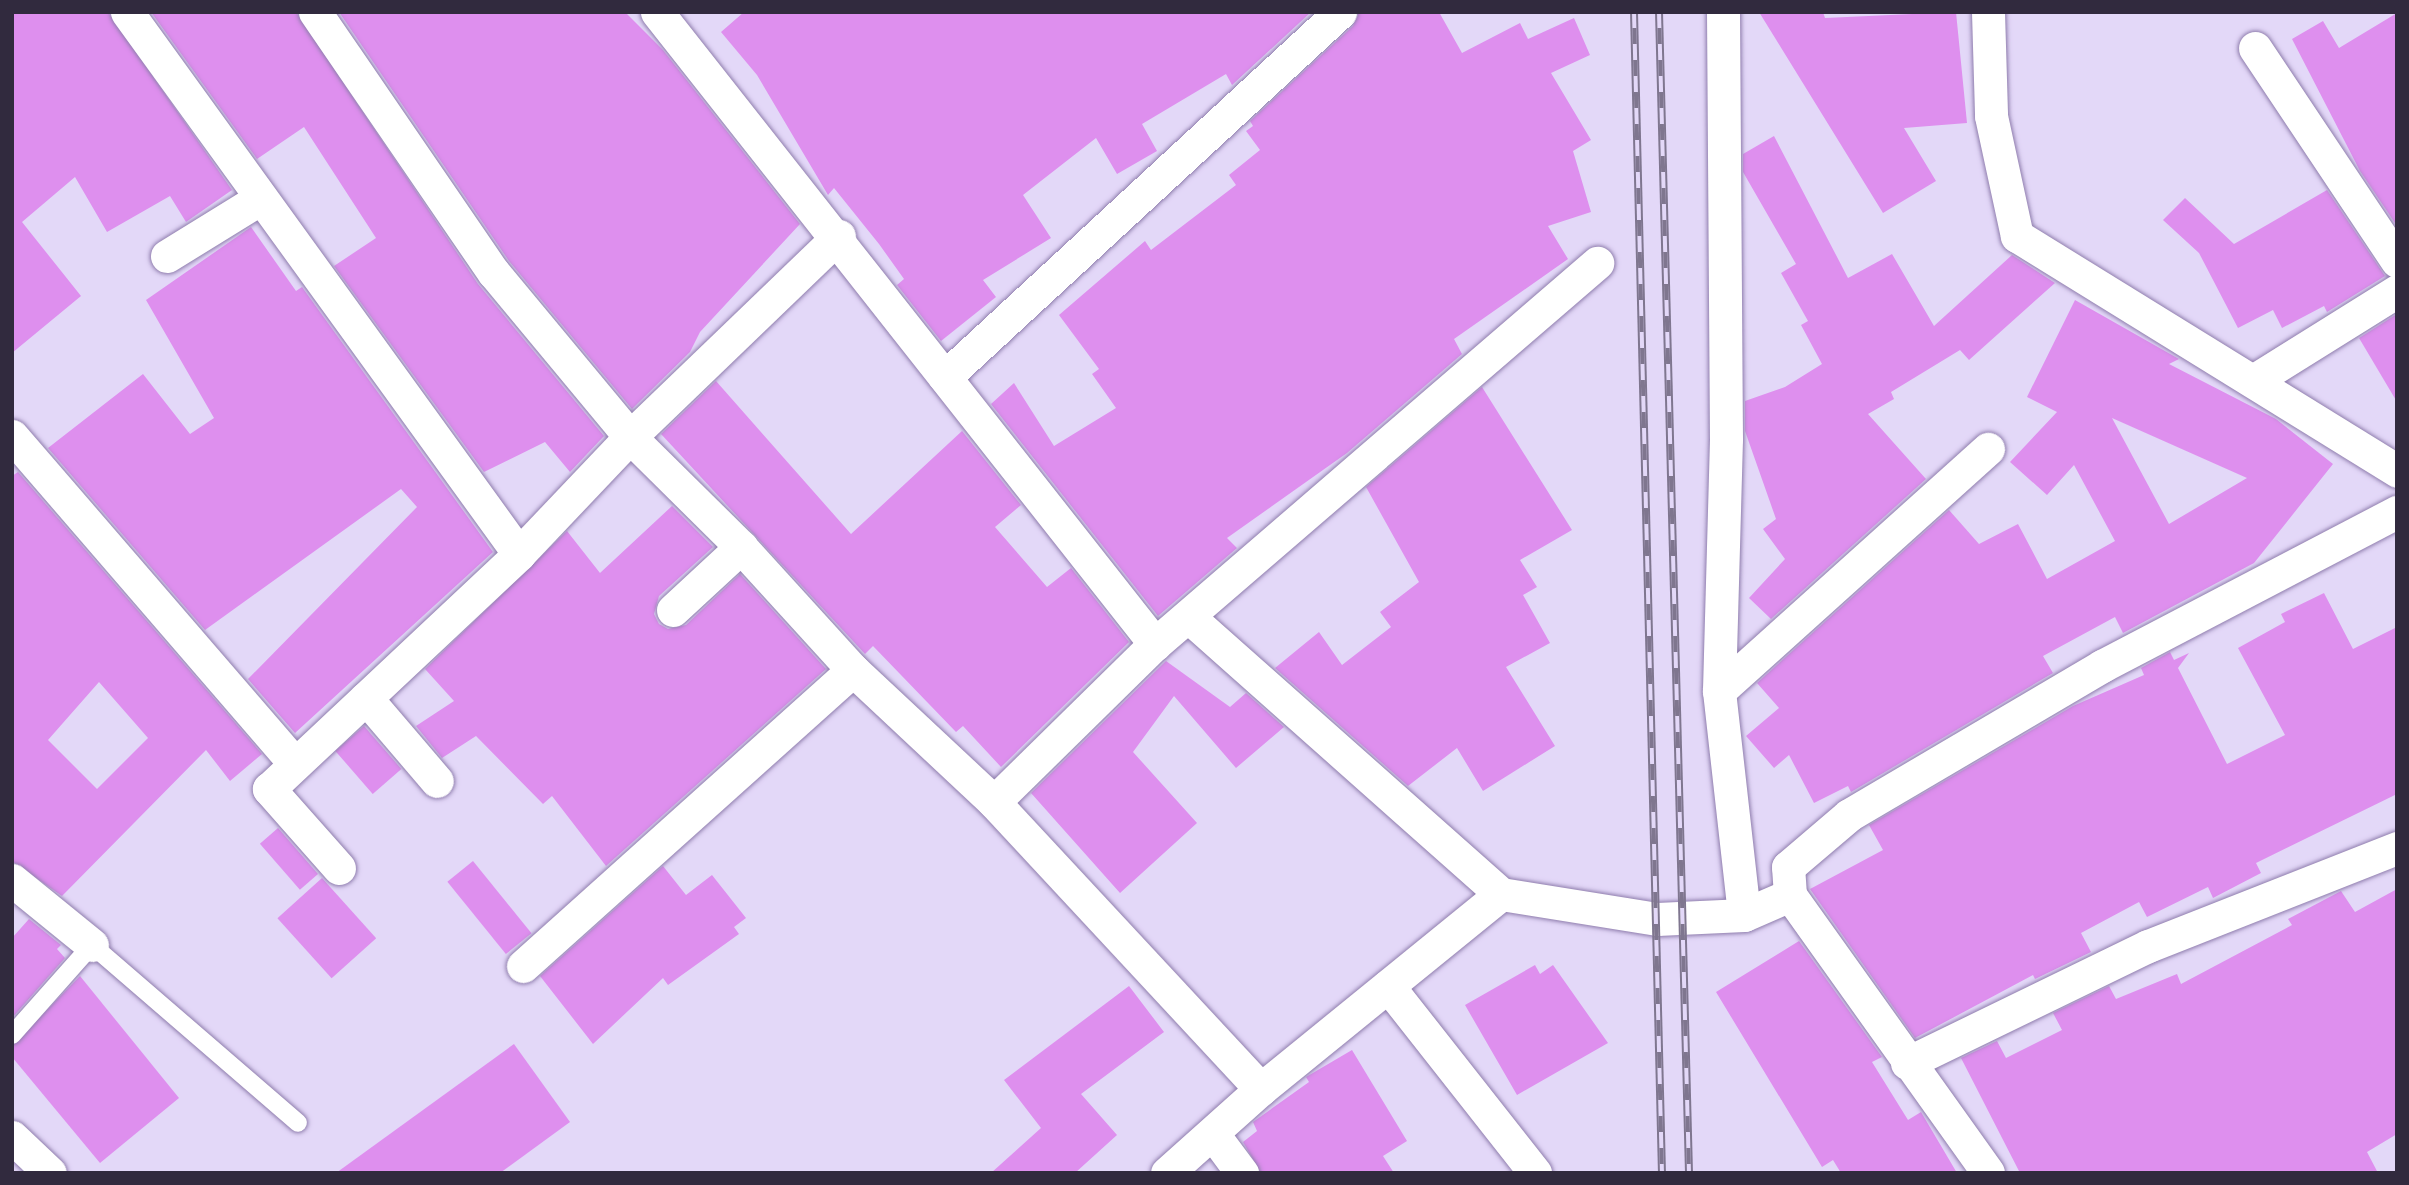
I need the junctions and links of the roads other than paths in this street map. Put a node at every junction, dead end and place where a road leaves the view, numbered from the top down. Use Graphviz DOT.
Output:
graph roads {
  1 [pos="127,12"];
  2 [pos="315,12"];
  3 [pos="657,12"];
  4 [pos="1340,12"];
  5 [pos="1723,12"];
  6 [pos="1988,12"];
  7 [pos="2255,48"];
  8 [pos="261,198"];
  9 [pos="839,236"];
  10 [pos="167,256"];
  11 [pos="2397,261"];
  12 [pos="1597,263"];
  13 [pos="2397,291"];
  14 [pos="945,377"];
  15 [pos="2253,381"];
  16 [pos="12,436"];
  17 [pos="631,437"];
  18 [pos="1989,449"];
  19 [pos="2397,471"];
  20 [pos="2397,512"];
  21 [pos="741,547"];
  22 [pos="519,554"];
  23 [pos="673,610"];
  24 [pos="1190,618"];
  25 [pos="1155,644"];
  26 [pos="853,670"];
  27 [pos="1719,691"];
  28 [pos="366,698"];
  29 [pos="293,761"];
  30 [pos="436,781"];
  31 [pos="994,802"];
  32 [pos="2397,848"];
  33 [pos="338,868"];
  34 [pos="12,880"];
  35 [pos="1501,894"];
  36 [pos="1790,895"];
  37 [pos="1744,915"];
  38 [pos="92,945"];
  39 [pos="523,966"];
  40 [pos="1388,986"];
  41 [pos="12,1035"];
  42 [pos="1908,1063"];
  43 [pos="1261,1089"];
  44 [pos="298,1124"];
  45 [pos="1213,1134"];
  46 [pos="12,1137"];
  47 [pos="50,1173"];
  48 [pos="1167,1173"];
  49 [pos="1242,1173"];
  50 [pos="1535,1173"];
  51 [pos="1988,1173"];
  1 -- 8 [label="street"];
  2 -- 17 [label="street"];
  3 -- 9 [label="street"];
  4 -- 14 [label="street"];
  5 -- 27 [label="street"];
  6 -- 15 [label="street"];
  7 -- 11 [label="street"];
  8 -- 10 [label="street"];
  8 -- 22 [label="street"];
  9 -- 14 [label="street"];
  9 -- 17 [label="street"];
  12 -- 24 [label="street"];
  13 -- 15 [label="street"];
  14 -- 25 [label="street"];
  15 -- 19 [label="street"];
  16 -- 29 [label="street"];
  17 -- 21 [label="street"];
  17 -- 22 [label="street"];
  18 -- 27 [label="street"];
  20 -- 36 [label="street"];
  21 -- 23 [label="street"];
  21 -- 26 [label="street"];
  22 -- 28 [label="street"];
  24 -- 25 [label="street"];
  24 -- 35 [label="street"];
  25 -- 31 [label="street"];
  26 -- 31 [label="street"];
  26 -- 39 [label="street"];
  27 -- 37 [label="street"];
  28 -- 29 [label="street"];
  28 -- 30 [label="street"];
  29 -- 33 [label="street"];
  31 -- 43 [label="street"];
  32 -- 42 [label="street"];
  34 -- 38 [label="street"];
  35 -- 37 [label="street"];
  35 -- 40 [label="street"];
  36 -- 37 [label="street"];
  36 -- 42 [label="street"];
  38 -- 41 [label="lane"];
  38 -- 44 [label="lane"];
  40 -- 43 [label="street"];
  40 -- 50 [label="street"];
  42 -- 51 [label="street"];
  43 -- 45 [label="street"];
  45 -- 48 [label="street"];
  45 -- 49 [label="street"];
  46 -- 47 [label="street"];
}
